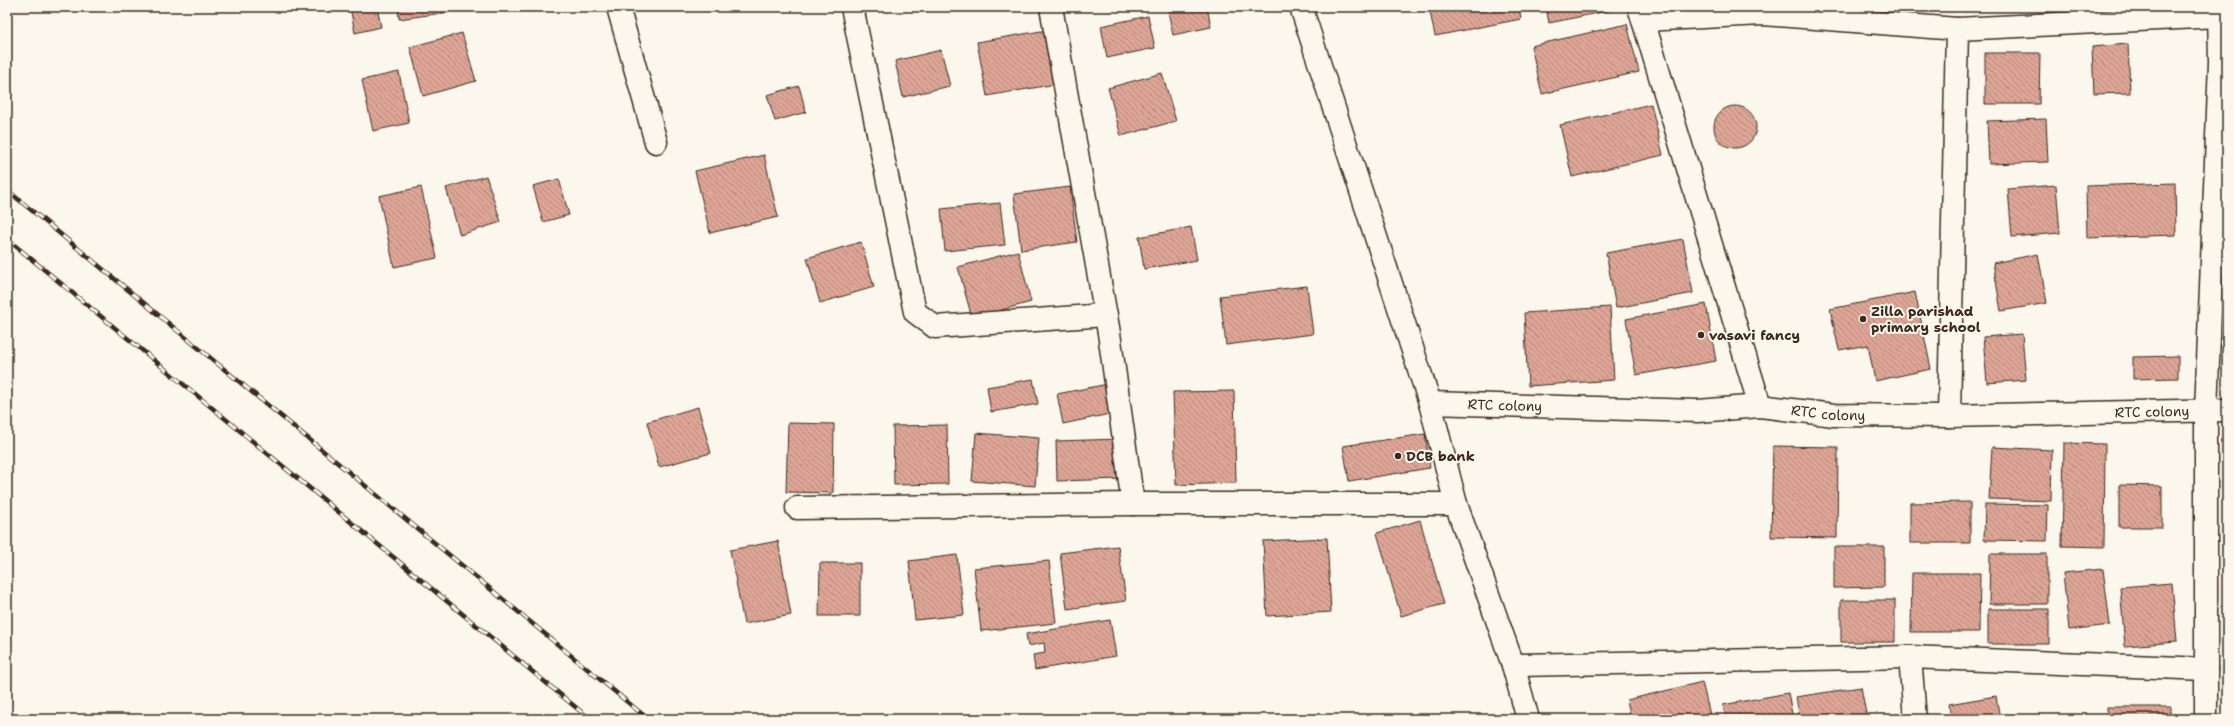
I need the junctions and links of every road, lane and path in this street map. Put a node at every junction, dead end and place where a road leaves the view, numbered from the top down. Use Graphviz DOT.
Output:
graph roads {
  1 [pos="618,7"];
  2 [pos="852,7"];
  3 [pos="1051,7"];
  4 [pos="1301,7"];
  5 [pos="2219,12"];
  6 [pos="1641,13"];
  7 [pos="1957,29"];
  8 [pos="656,142"];
  9 [pos="1106,315"];
  10 [pos="1430,403"];
  11 [pos="1760,406"];
  12 [pos="2217,411"];
  13 [pos="1949,416"];
  14 [pos="1133,504"];
  15 [pos="1456,504"];
  16 [pos="797,508"];
  17 [pos="1910,657"];
  18 [pos="1513,665"];
  19 [pos="2206,669"];
  20 [pos="1528,719"];
  21 [pos="1914,719"];
  22 [pos="2206,719"];
  1 -- 8 [label="main road"];
  2 -- 9 [label="main road"];
  3 -- 9 [label="main road"];
  4 -- 10 [label="main road"];
  5 -- 7 [label="main road"];
  5 -- 12 [label="main road"];
  6 -- 7 [label="main road"];
  6 -- 11 [label="main road"];
  7 -- 13 [label="main road"];
  9 -- 14 [label="main road"];
  10 -- 11 [label="main road, RTC colony"];
  10 -- 15 [label="main road"];
  11 -- 13 [label="main road, RTC colony"];
  12 -- 13 [label="main road, RTC colony"];
  12 -- 19 [label="main road"];
  14 -- 15 [label="main road"];
  14 -- 16 [label="main road"];
  15 -- 18 [label="main road"];
  17 -- 18 [label="main road"];
  17 -- 19 [label="main road"];
  17 -- 21 [label="main road"];
  18 -- 20 [label="main road"];
  19 -- 22 [label="main road"];
}
